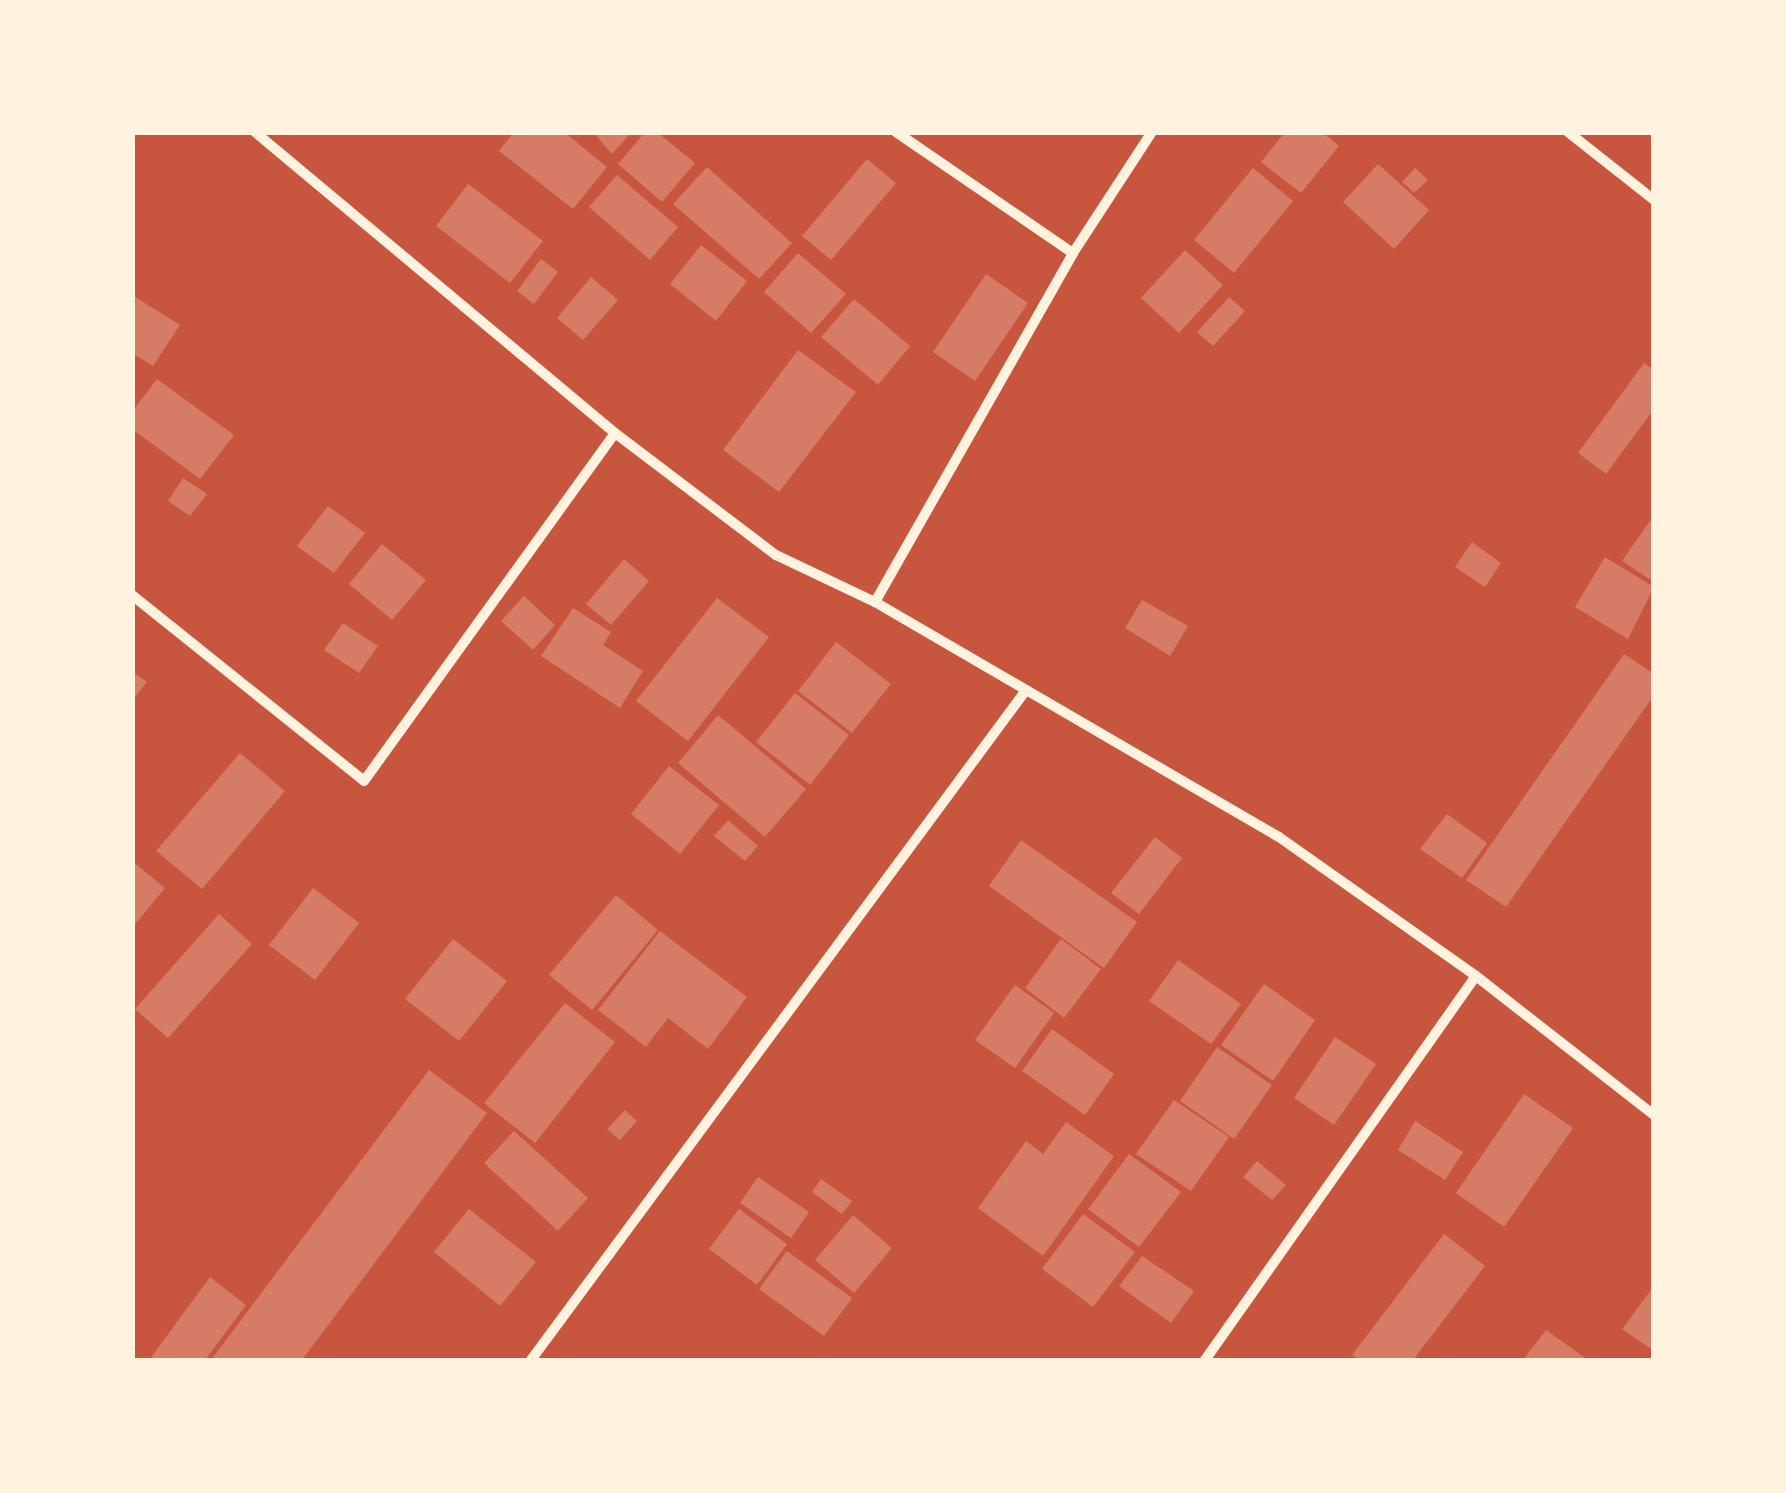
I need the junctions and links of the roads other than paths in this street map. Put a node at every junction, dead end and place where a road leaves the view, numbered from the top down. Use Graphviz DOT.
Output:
graph roads {
  1 [pos="255,132"];
  2 [pos="896,132"];
  3 [pos="1152,132"];
  4 [pos="1568,132"];
  5 [pos="1654,200"];
  6 [pos="1073,253"];
  7 [pos="614,433"];
  8 [pos="132,595"];
  9 [pos="875,602"];
  10 [pos="1026,690"];
  11 [pos="1476,976"];
  12 [pos="1654,1114"];
  13 [pos="531,1360"];
  14 [pos="1205,1360"];
  1 -- 7 [label="street"];
  2 -- 6 [label="street"];
  3 -- 6 [label="street"];
  4 -- 5 [label="street"];
  6 -- 9 [label="street"];
  7 -- 8 [label="street"];
  7 -- 9 [label="street"];
  9 -- 10 [label="street"];
  10 -- 11 [label="street"];
  10 -- 13 [label="street"];
  11 -- 12 [label="street"];
  11 -- 14 [label="street"];
}
